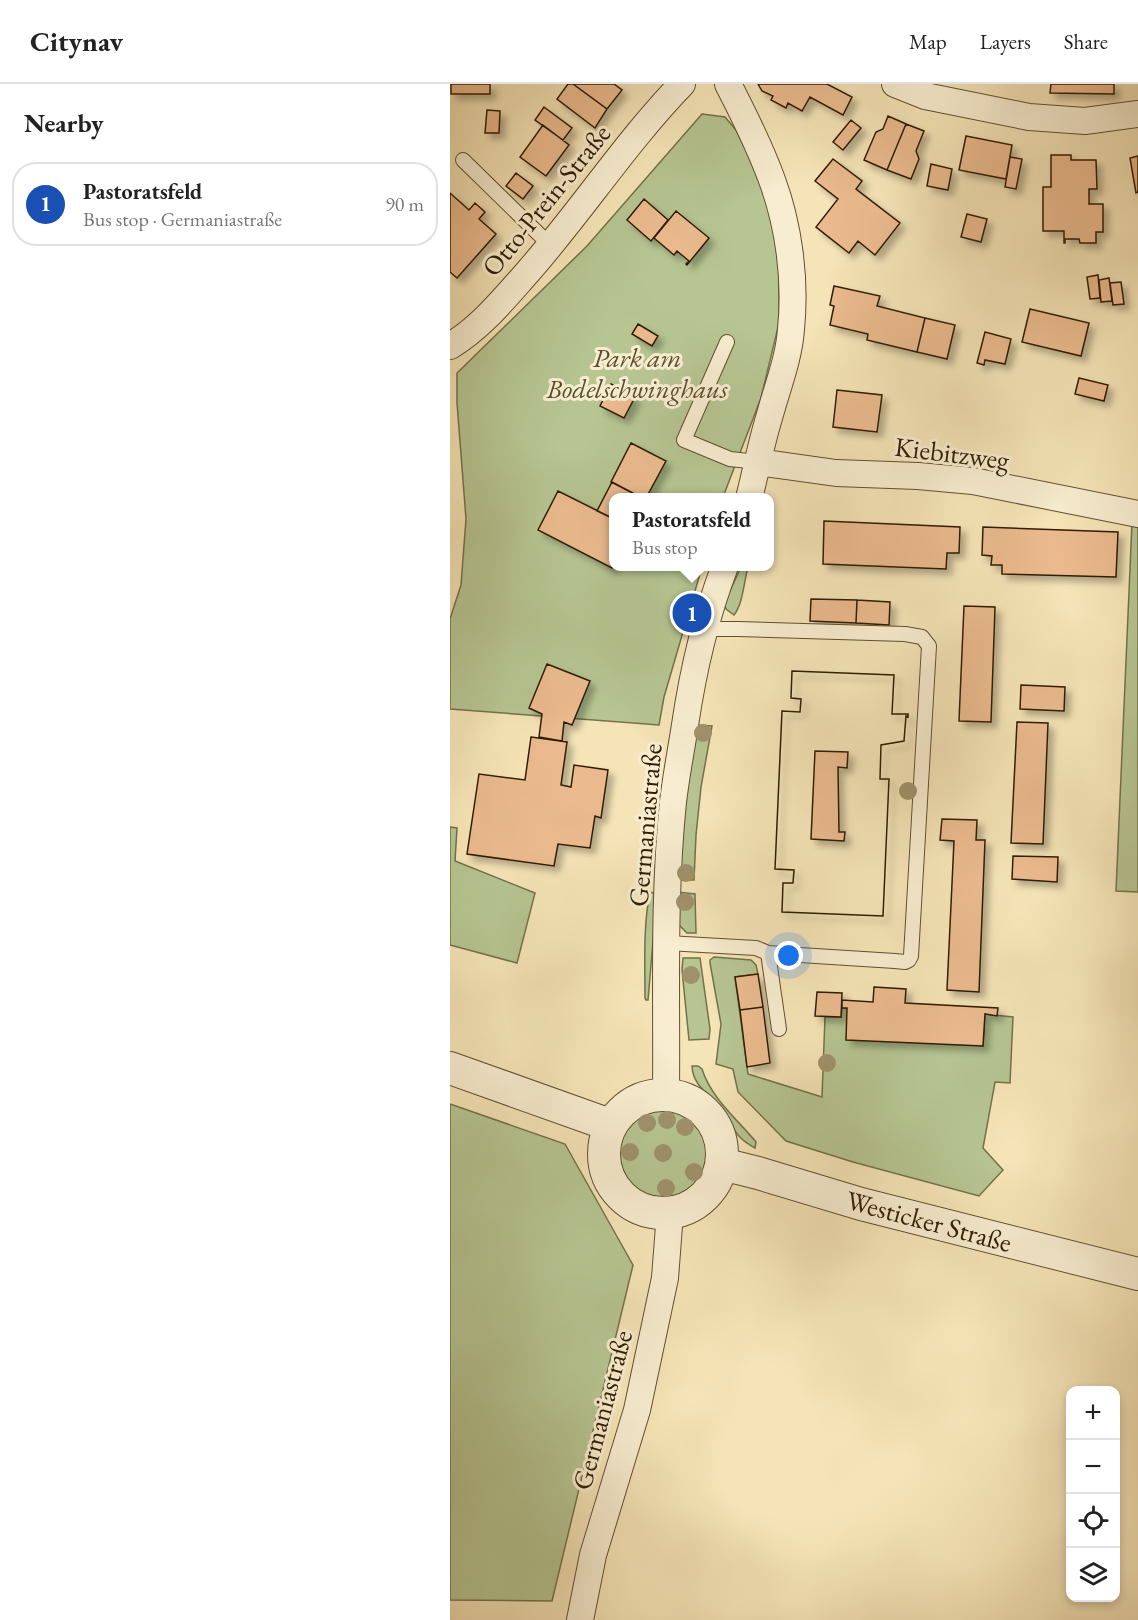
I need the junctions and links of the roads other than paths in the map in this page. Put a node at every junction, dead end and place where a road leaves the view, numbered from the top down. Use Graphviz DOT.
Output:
graph roads {
  1 [pos="682,84"];
  2 [pos="728,84"];
  3 [pos="896,84"];
  4 [pos="1138,114"];
  5 [pos="463,160"];
  6 [pos="550,245"];
  7 [pos="727,342"];
  8 [pos="450,346"];
  9 [pos="758,462"];
  10 [pos="750,493"];
  11 [pos="1138,514"];
  12 [pos="724,571"];
  13 [pos="704,629"];
  14 [pos="667,943"];
  15 [pos="768,953"];
  16 [pos="779,1029"];
  17 [pos="450,1068"];
  18 [pos="666,1094"];
  19 [pos="610,1125"];
  20 [pos="722,1164"];
  21 [pos="670,1213"];
  22 [pos="1138,1274"];
  23 [pos="580,1620"];
  1 -- 6 [label="street, Otto-Prein-Straße"];
  2 -- 9 [label="street"];
  3 -- 4 [label="street"];
  5 -- 6 [label="lane"];
  6 -- 8 [label="street, Otto-Prein-Straße"];
  7 -- 9 [label="lane"];
  9 -- 10 [label="street"];
  9 -- 11 [label="street, Kiebitzweg"];
  12 -- 13 [label="street, Germaniastraße"];
  13 -- 14 [label="street, Germaniastraße"];
  13 -- 15 [label="lane"];
  14 -- 15 [label="lane"];
  14 -- 18 [label="street, Germaniastraße"];
  15 -- 16 [label="lane"];
  17 -- 19 [label="street"];
  18 -- 19 [label="street"];
  18 -- 20 [label="street"];
  19 -- 21 [label="street"];
  20 -- 21 [label="street"];
  20 -- 22 [label="street, Westicker Straße"];
  21 -- 23 [label="street, Germaniastraße"];
}
